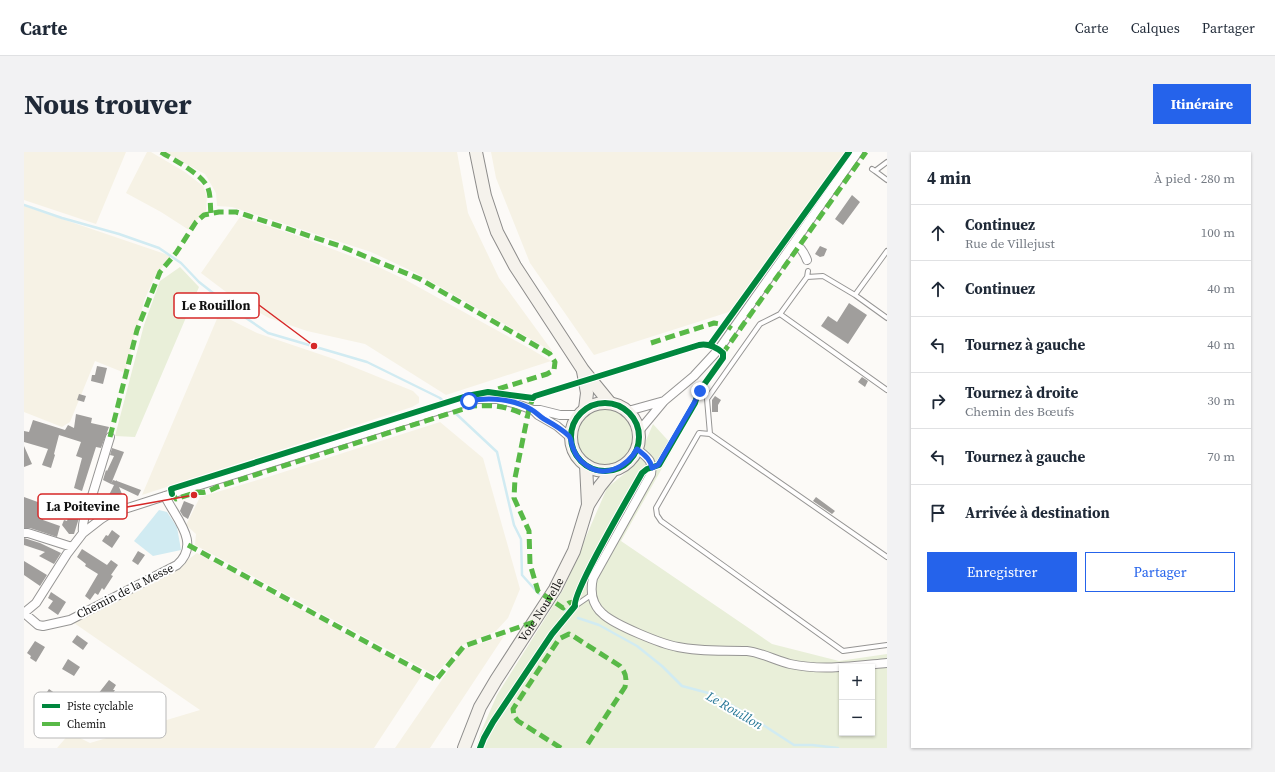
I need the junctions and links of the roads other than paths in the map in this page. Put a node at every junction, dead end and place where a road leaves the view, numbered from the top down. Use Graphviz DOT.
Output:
graph roads {
  1 [pos="476,152"];
  2 [pos="858,152"];
  3 [pos="887,162"];
  4 [pos="887,180"];
  5 [pos="794,243"];
  6 [pos="887,251"];
  7 [pos="807,260"];
  8 [pos="808,271"];
  9 [pos="807,277"];
  10 [pos="855,295"];
  11 [pos="780,314"];
  12 [pos="887,318"];
  13 [pos="583,370"];
  14 [pos="887,390"];
  15 [pos="664,401"];
  16 [pos="610,402"];
  17 [pos="533,410"];
  18 [pos="628,411"];
  19 [pos="582,412"];
  20 [pos="639,431"];
  21 [pos="710,434"];
  22 [pos="110,437"];
  23 [pos="571,438"];
  24 [pos="637,449"];
  25 [pos="586,466"];
  26 [pos="613,470"];
  27 [pos="165,496"];
  28 [pos="588,505"];
  29 [pos="88,509"];
  30 [pos="101,519"];
  31 [pos="24,533"];
  32 [pos="83,533"];
  33 [pos="72,547"];
  34 [pos="887,557"];
  35 [pos="591,595"];
  36 [pos="575,606"];
  37 [pos="26,610"];
  38 [pos="887,645"];
  39 [pos="887,663"];
  40 [pos="464,748"];
  1 -- 13 [label="main road"];
  2 -- 5 [label="street"];
  3 -- 4 [label="lane"];
  5 -- 7 [label="street"];
  5 -- 15 [label="street"];
  6 -- 10 [label="lane"];
  8 -- 9 [label="lane"];
  9 -- 10 [label="lane"];
  9 -- 11 [label="lane"];
  10 -- 12 [label="lane"];
  11 -- 14 [label="lane"];
  11 -- 21 [label="lane"];
  13 -- 16 [label="main road"];
  13 -- 19 [label="main road"];
  15 -- 18 [label="street"];
  15 -- 20 [label="street"];
  16 -- 18 [label="main road"];
  16 -- 19 [label="main road"];
  17 -- 19 [label="street"];
  17 -- 23 [label="street"];
  17 -- 27 [label="street"];
  18 -- 20 [label="main road"];
  19 -- 23 [label="main road"];
  20 -- 24 [label="main road"];
  21 -- 34 [label="lane"];
  21 -- 38 [label="lane"];
  22 -- 29 [label="street"];
  23 -- 25 [label="main road"];
  24 -- 26 [label="main road"];
  24 -- 35 [label="street"];
  25 -- 26 [label="main road"];
  25 -- 28 [label="main road"];
  26 -- 28 [label="main road, Voie Nouvelle"];
  27 -- 30 [label="street"];
  27 -- 37 [label="street, Chemin de la Messe"];
  28 -- 40 [label="main road, Voie Nouvelle"];
  29 -- 30 [label="street"];
  29 -- 32 [label="street"];
  30 -- 32 [label="street"];
  31 -- 33 [label="street"];
  32 -- 33 [label="street"];
  33 -- 37 [label="street"];
  35 -- 36 [label="lane"];
  35 -- 39 [label="street"];
}
